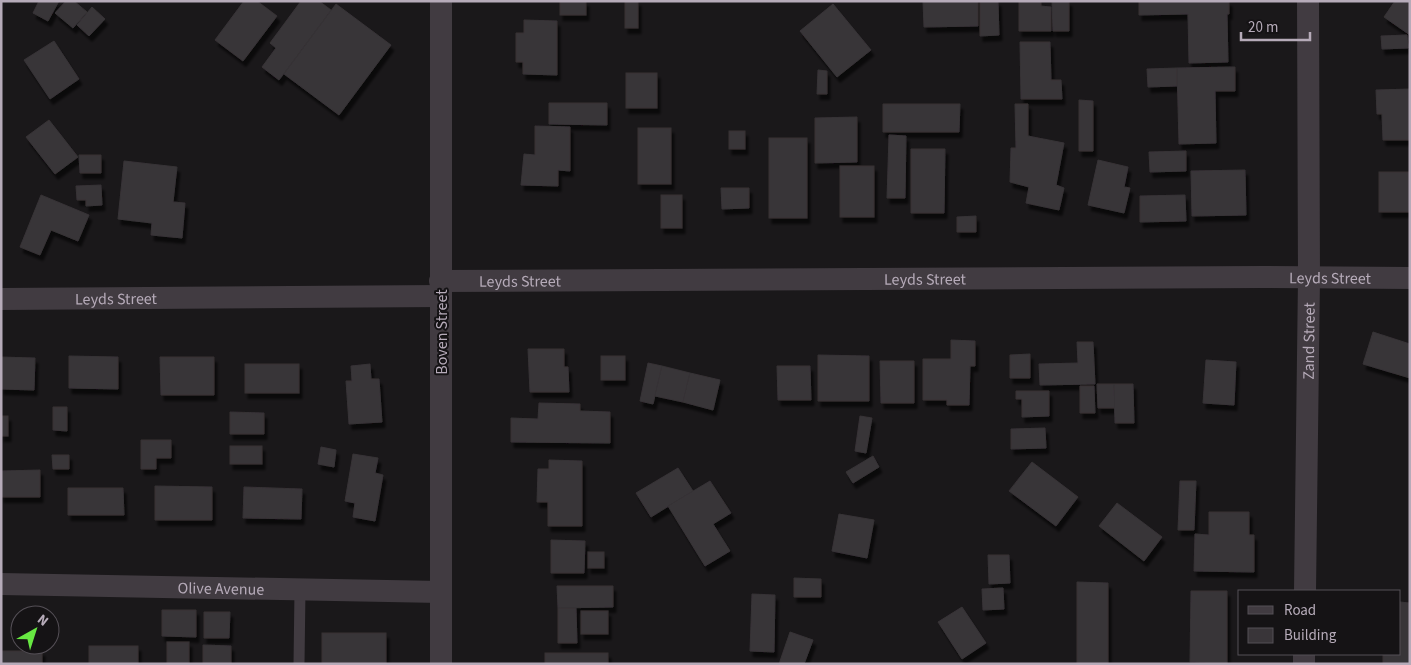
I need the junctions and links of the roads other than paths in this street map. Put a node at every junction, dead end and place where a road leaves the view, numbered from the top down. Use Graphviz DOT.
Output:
graph roads {
  1 [pos="441,1"];
  2 [pos="1308,1"];
  3 [pos="1309,278"];
  4 [pos="1410,278"];
  5 [pos="441,289"];
  6 [pos="1,299"];
  7 [pos="1,584"];
  8 [pos="300,590"];
  9 [pos="1304,590"];
  10 [pos="441,592"];
  11 [pos="299,664"];
  12 [pos="441,664"];
  1 -- 5 [label="street, Boven Street"];
  2 -- 3 [label="street, Zand Street"];
  3 -- 4 [label="street, Leyds Street"];
  3 -- 5 [label="street, Leyds Street"];
  3 -- 9 [label="street, Zand Street"];
  5 -- 6 [label="street, Leyds Street"];
  5 -- 10 [label="street, Boven Street"];
  7 -- 8 [label="street, Olive Avenue"];
  8 -- 10 [label="street, Olive Avenue"];
  8 -- 11 [label="lane"];
  10 -- 12 [label="street, Boven Street"];
}
